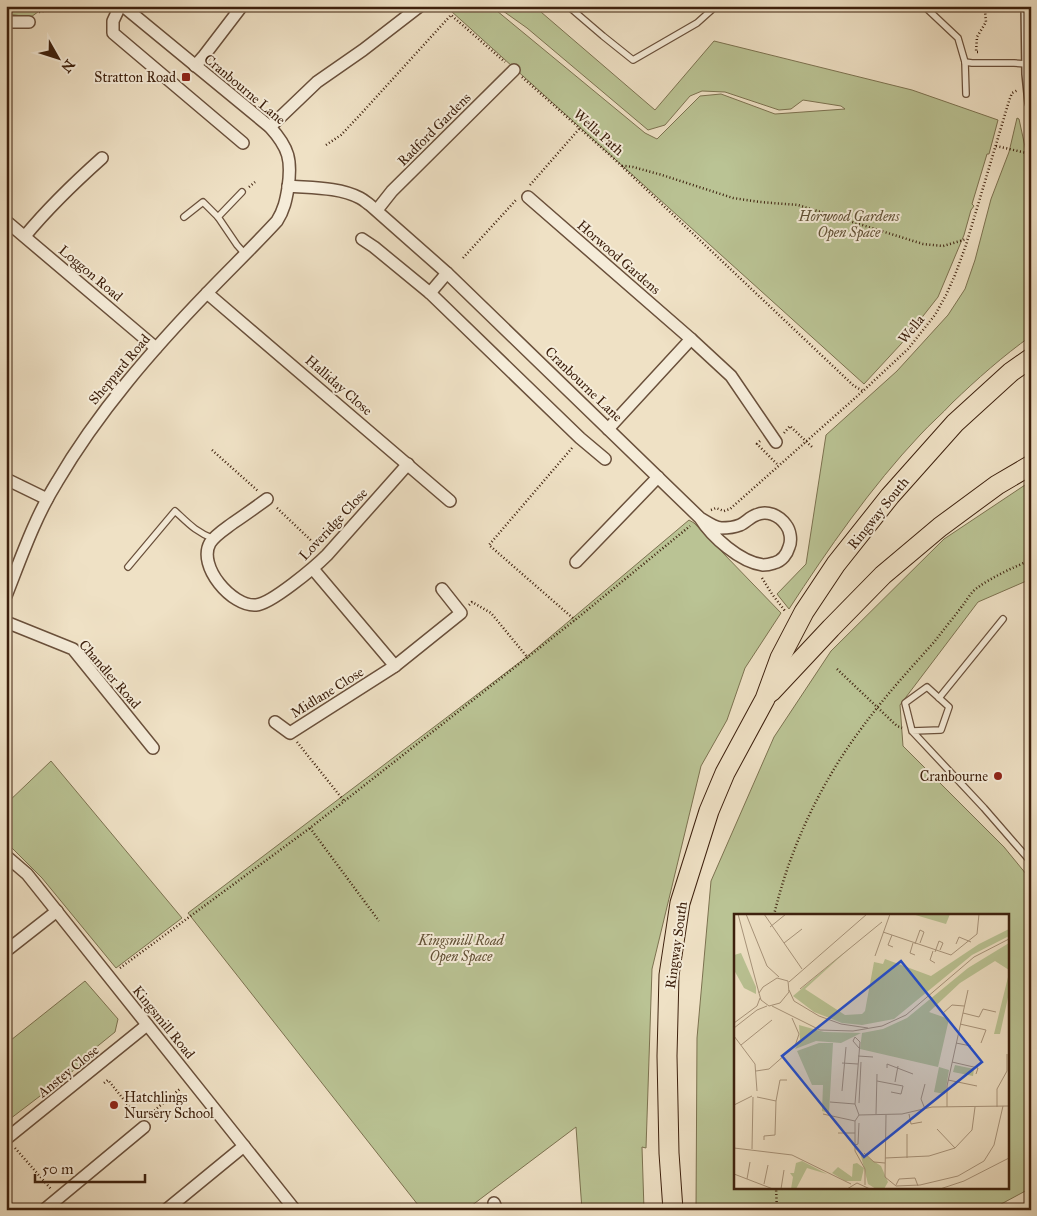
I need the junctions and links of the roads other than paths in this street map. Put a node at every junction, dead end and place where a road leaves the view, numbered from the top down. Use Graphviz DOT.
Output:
graph roads {
  1 [pos="121,6"];
  2 [pos="242,6"];
  3 [pos="420,6"];
  4 [pos="568,6"];
  5 [pos="716,6"];
  6 [pos="924,6"];
  7 [pos="1027,6"];
  8 [pos="6,22"];
  9 [pos="29,22"];
  10 [pos="965,62"];
  11 [pos="1028,64"];
  12 [pos="194,66"];
  13 [pos="514,70"];
  14 [pos="966,94"];
  15 [pos="1031,103"];
  16 [pos="270,127"];
  17 [pos="243,143"];
  18 [pos="102,158"];
  19 [pos="288,186"];
  20 [pos="242,192"];
  21 [pos="528,197"];
  22 [pos="377,210"];
  23 [pos="184,217"];
  24 [pos="218,217"];
  25 [pos="6,221"];
  26 [pos="25,236"];
  27 [pos="362,239"];
  28 [pos="245,254"];
  29 [pos="447,273"];
  30 [pos="207,293"];
  31 [pos="430,293"];
  32 [pos="691,339"];
  33 [pos="156,348"];
  34 [pos="1031,358"];
  35 [pos="608,429"];
  36 [pos="776,442"];
  37 [pos="605,459"];
  38 [pos="408,464"];
  39 [pos="1031,465"];
  40 [pos="658,477"];
  41 [pos="6,479"];
  42 [pos="47,499"];
  43 [pos="267,499"];
  44 [pos="450,501"];
  45 [pos="700,517"];
  46 [pos="214,539"];
  47 [pos="576,562"];
  48 [pos="128,567"];
  49 [pos="313,569"];
  50 [pos="442,589"];
  51 [pos="6,596"];
  52 [pos="1003,619"];
  53 [pos="6,622"];
  54 [pos="395,666"];
  55 [pos="939,698"];
  56 [pos="766,699"];
  57 [pos="275,722"];
  58 [pos="912,731"];
  59 [pos="153,748"];
  60 [pos="6,856"];
  61 [pos="1031,862"];
  62 [pos="56,911"];
  63 [pos="6,951"];
  64 [pos="147,1025"];
  65 [pos="146,1122"];
  66 [pos="9,1142"];
  67 [pos="244,1146"];
  68 [pos="44,1210"];
  69 [pos="166,1210"];
  70 [pos="296,1210"];
  71 [pos="673,1210"];
  1 -- 12 [label="street, Cranbourne Lane"];
  1 -- 17 [label="street"];
  2 -- 12 [label="street"];
  3 -- 16 [label="street"];
  4 -- 5 [label="lane"];
  6 -- 10 [label="lane"];
  7 -- 11 [label="street"];
  8 -- 9 [label="street"];
  10 -- 11 [label="lane"];
  10 -- 14 [label="lane"];
  11 -- 15 [label="street"];
  12 -- 16 [label="street, Cranbourne Lane"];
  13 -- 22 [label="street, Radford Gardens"];
  16 -- 19 [label="street, Cranbourne Lane"];
  18 -- 26 [label="street"];
  19 -- 22 [label="street, Cranbourne Lane"];
  19 -- 28 [label="street, Sheppard Road"];
  20 -- 24 [label="lane"];
  21 -- 32 [label="street, Horwood Gardens"];
  22 -- 29 [label="street, Cranbourne Lane"];
  23 -- 24 [label="lane"];
  24 -- 28 [label="lane"];
  25 -- 26 [label="street, Loggon Road"];
  26 -- 33 [label="street, Loggon Road"];
  27 -- 31 [label="street"];
  28 -- 30 [label="street, Sheppard Road"];
  29 -- 31 [label="street"];
  29 -- 35 [label="street, Cranbourne Lane"];
  30 -- 33 [label="street, Sheppard Road"];
  30 -- 38 [label="street, Halliday Close"];
  31 -- 37 [label="street"];
  32 -- 35 [label="street"];
  32 -- 36 [label="street, Horwood Gardens"];
  33 -- 42 [label="street, Sheppard Road"];
  34 -- 56 [label="main road, Ringway South"];
  35 -- 40 [label="street, Cranbourne Lane"];
  38 -- 44 [label="street, Halliday Close"];
  38 -- 49 [label="street, Loveridge Close"];
  39 -- 56 [label="main road, Ringway South"];
  40 -- 45 [label="street, Cranbourne Lane"];
  40 -- 47 [label="street"];
  41 -- 42 [label="street"];
  42 -- 51 [label="street, Sheppard Road"];
  43 -- 46 [label="street"];
  45 -- 45 [label="street, Cranbourne Lane"];
  46 -- 48 [label="lane"];
  46 -- 49 [label="street, Loveridge Close"];
  49 -- 54 [label="street"];
  50 -- 54 [label="street, Midlane Close"];
  52 -- 55 [label="lane"];
  53 -- 59 [label="street, Chandler Road"];
  54 -- 57 [label="street, Midlane Close"];
  55 -- 58 [label="lane"];
  55 -- 58 [label="lane"];
  56 -- 71 [label="main road, Ringway South"];
  58 -- 61 [label="lane"];
  60 -- 62 [label="street, Kingsmill Road"];
  62 -- 63 [label="street"];
  62 -- 64 [label="street, Kingsmill Road"];
  64 -- 66 [label="street, Anstey Close"];
  64 -- 67 [label="street, Kingsmill Road"];
  65 -- 68 [label="street"];
  67 -- 69 [label="street"];
  67 -- 70 [label="street, Kingsmill Road"];
}
